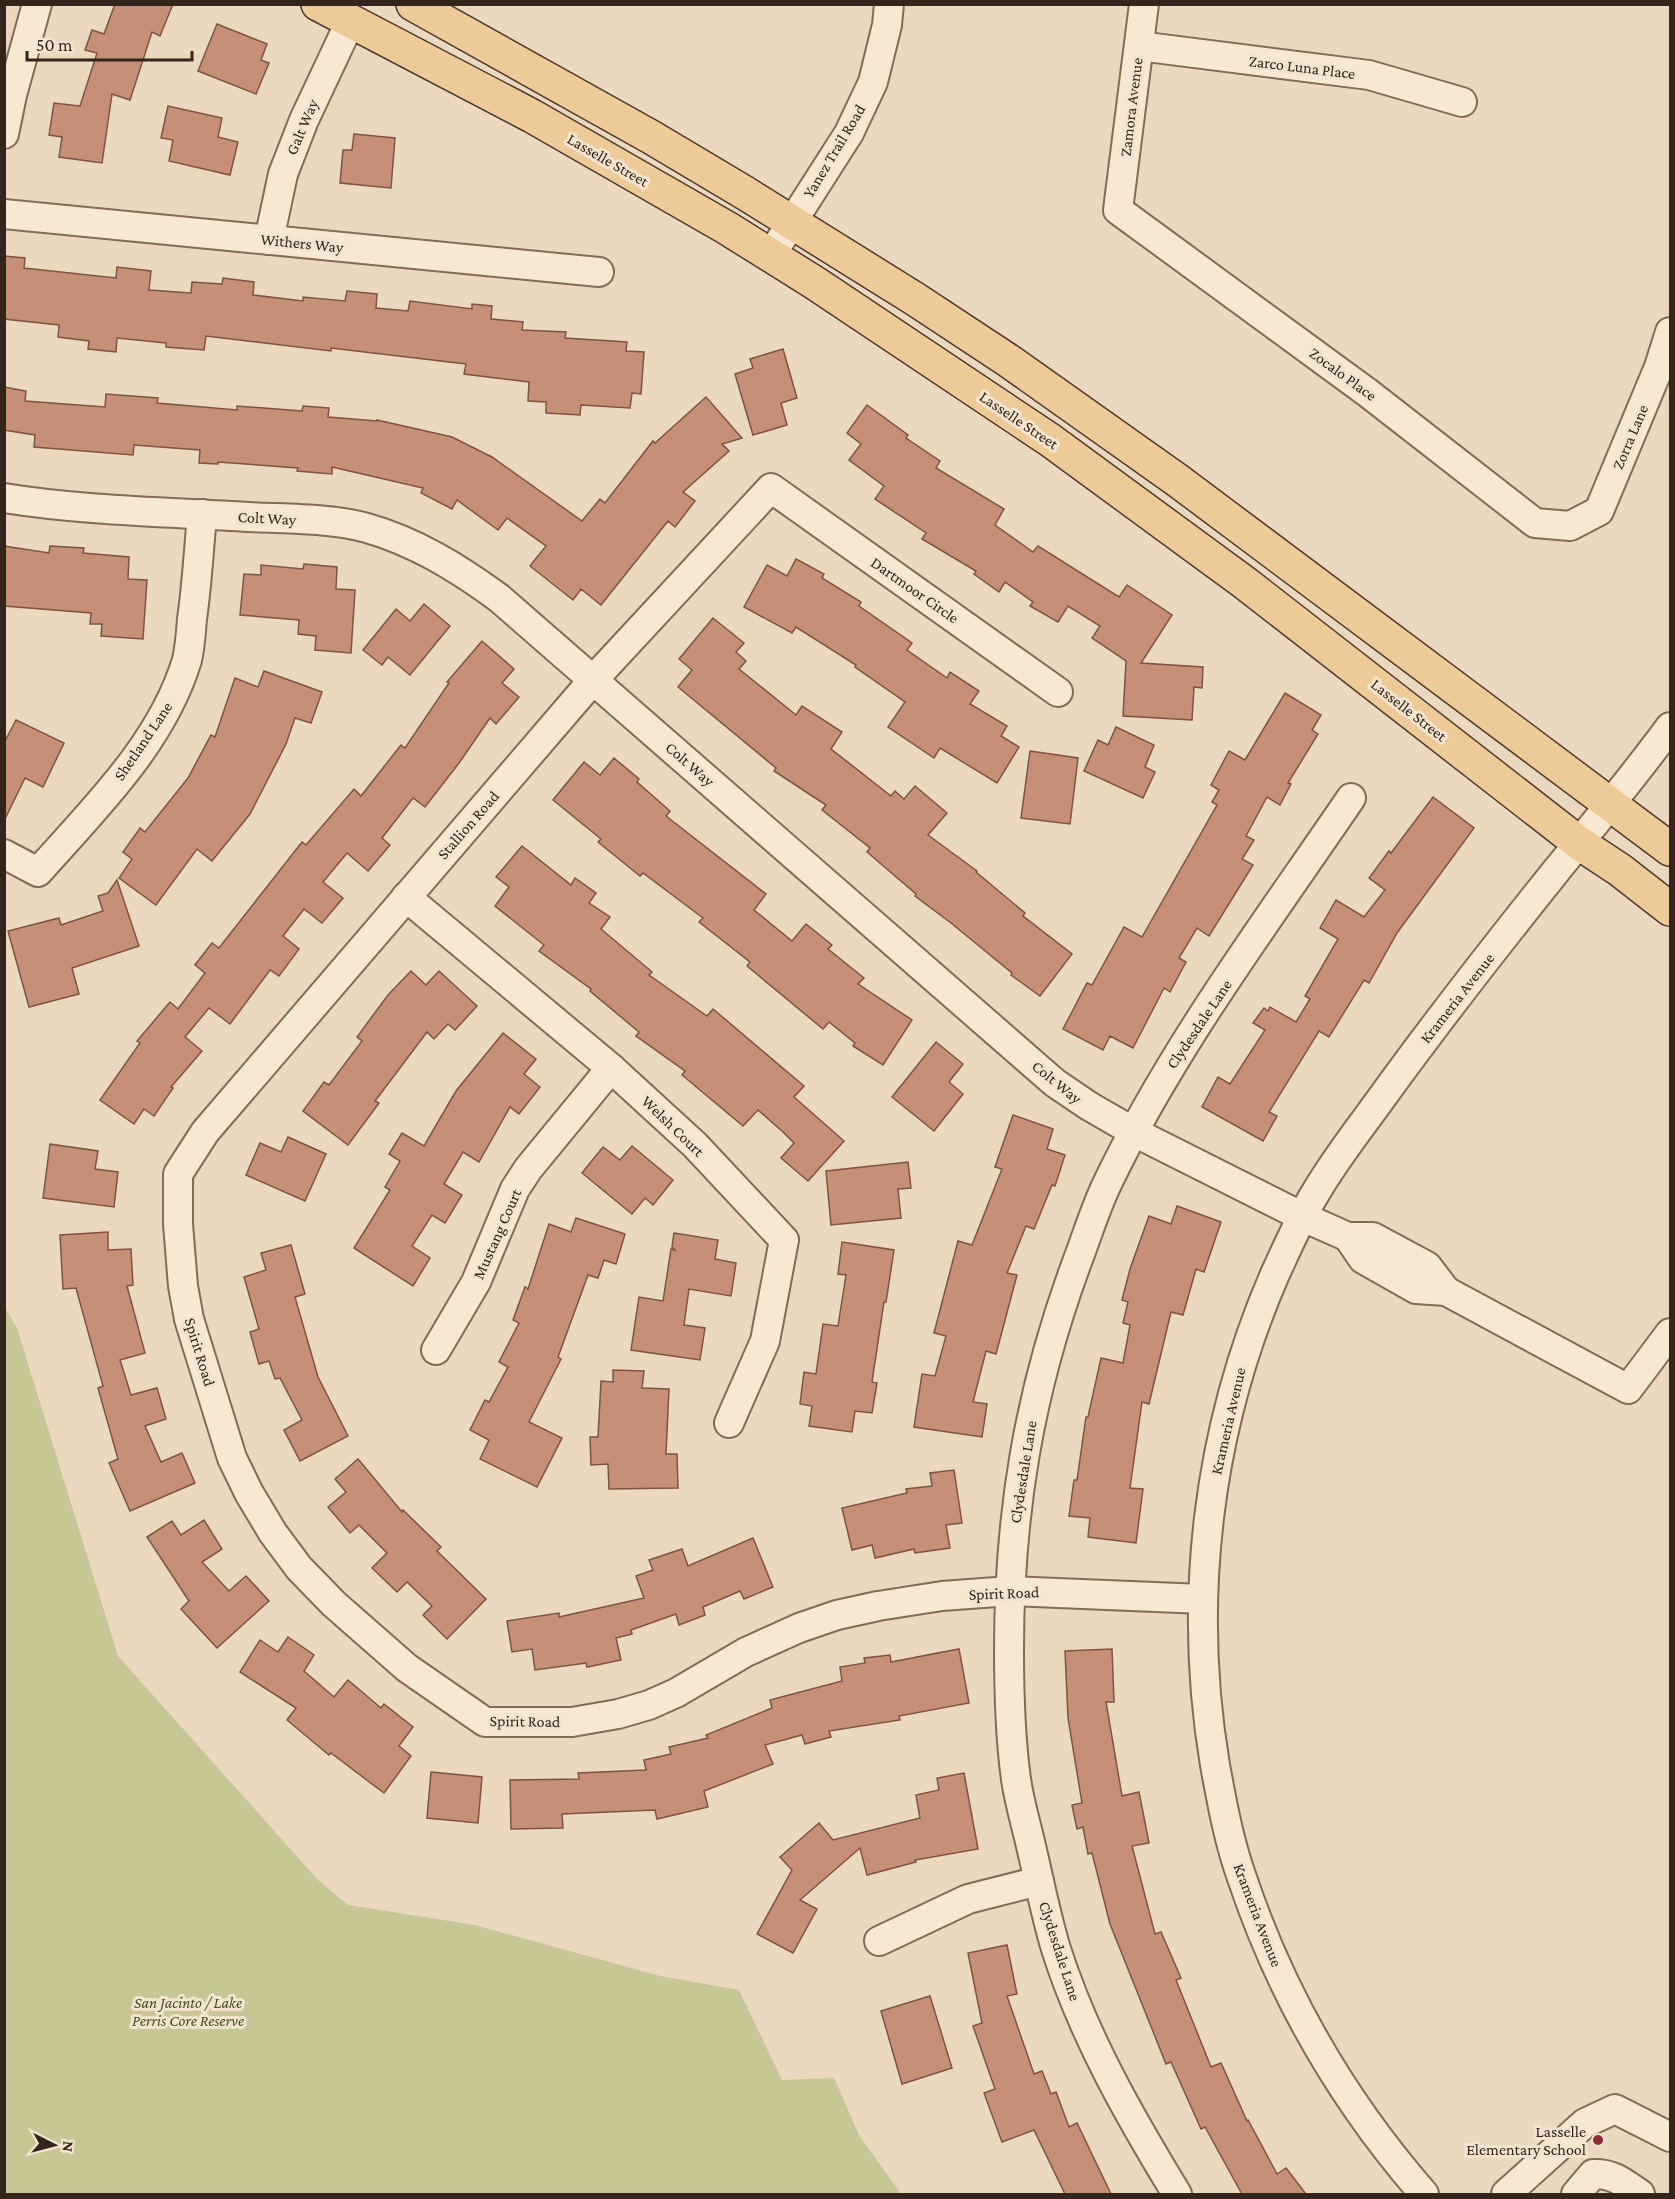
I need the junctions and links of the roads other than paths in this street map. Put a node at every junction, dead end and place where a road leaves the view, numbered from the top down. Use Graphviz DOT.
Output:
graph roads {
  1 [pos="37,4"];
  2 [pos="318,4"];
  3 [pos="413,4"];
  4 [pos="889,4"];
  5 [pos="1144,4"];
  6 [pos="351,20"];
  7 [pos="1139,46"];
  8 [pos="585,101"];
  9 [pos="1462,102"];
  10 [pos="4,134"];
  11 [pos="1118,210"];
  12 [pos="4,214"];
  13 [pos="791,222"];
  14 [pos="269,240"];
  15 [pos="771,255"];
  16 [pos="599,272"];
  17 [pos="1671,332"];
  18 [pos="771,488"];
  19 [pos="4,498"];
  20 [pos="202,514"];
  21 [pos="1570,526"];
  22 [pos="593,680"];
  23 [pos="1058,692"];
  24 [pos="1671,727"];
  25 [pos="1351,798"];
  26 [pos="1611,804"];
  27 [pos="1579,843"];
  28 [pos="1671,849"];
  29 [pos="4,854"];
  30 [pos="406,897"];
  31 [pos="1671,909"];
  32 [pos="611,1068"];
  33 [pos="1134,1132"];
  34 [pos="178,1174"];
  35 [pos="1303,1217"];
  36 [pos="1671,1333"];
  37 [pos="436,1350"];
  38 [pos="729,1422"];
  39 [pos="1010,1591"];
  40 [pos="1203,1599"];
  41 [pos="1039,1881"];
  42 [pos="879,1941"];
  43 [pos="1671,2137"];
  44 [pos="1177,2194"];
  45 [pos="1424,2194"];
  46 [pos="1506,2194"];
  47 [pos="1576,2194"];
  48 [pos="1640,2194"];
  1 -- 10 [label="street"];
  2 -- 6 [label="main road, Lasselle Street"];
  3 -- 8 [label="main road"];
  4 -- 13 [label="street, Yanez Trail Road"];
  5 -- 7 [label="street, Zamora Avenue"];
  6 -- 8 [label="main road"];
  6 -- 14 [label="street, Galt Way"];
  6 -- 15 [label="main road, Lasselle Street"];
  7 -- 9 [label="street, Zarco Luna Place"];
  7 -- 11 [label="street, Zamora Avenue"];
  8 -- 13 [label="main road"];
  11 -- 21 [label="street, Zocalo Place"];
  12 -- 14 [label="street, Withers Way"];
  13 -- 15 [label="street, Yanez Trail Road"];
  13 -- 26 [label="main road"];
  14 -- 16 [label="street, Withers Way"];
  15 -- 27 [label="main road, Lasselle Street"];
  17 -- 21 [label="street, Zorra Lane"];
  18 -- 22 [label="street, Stallion Road"];
  18 -- 23 [label="street, Dartmoor Circle"];
  19 -- 20 [label="street, Colt Way"];
  20 -- 22 [label="street, Colt Way"];
  20 -- 29 [label="street, Shetland Lane"];
  22 -- 30 [label="street, Stallion Road"];
  22 -- 33 [label="street, Colt Way"];
  24 -- 26 [label="street, Krameria Avenue"];
  25 -- 33 [label="street, Clydesdale Lane"];
  26 -- 27 [label="street, Krameria Avenue"];
  26 -- 28 [label="main road"];
  27 -- 31 [label="main road, Lasselle Street"];
  27 -- 35 [label="street, Krameria Avenue"];
  30 -- 32 [label="street, Welsh Court"];
  30 -- 34 [label="street, Stallion Road"];
  32 -- 37 [label="street, Mustang Court"];
  32 -- 38 [label="street, Welsh Court"];
  33 -- 35 [label="street, Colt Way"];
  33 -- 39 [label="street, Clydesdale Lane"];
  34 -- 39 [label="street, Spirit Road"];
  35 -- 36 [label="street, Colt Way"];
  35 -- 40 [label="street, Krameria Avenue"];
  39 -- 40 [label="street, Spirit Road"];
  39 -- 41 [label="street, Clydesdale Lane"];
  40 -- 45 [label="street, Krameria Avenue"];
  41 -- 42 [label="street"];
  41 -- 44 [label="street, Clydesdale Lane"];
  43 -- 46 [label="street"];
  47 -- 48 [label="street"];
}
